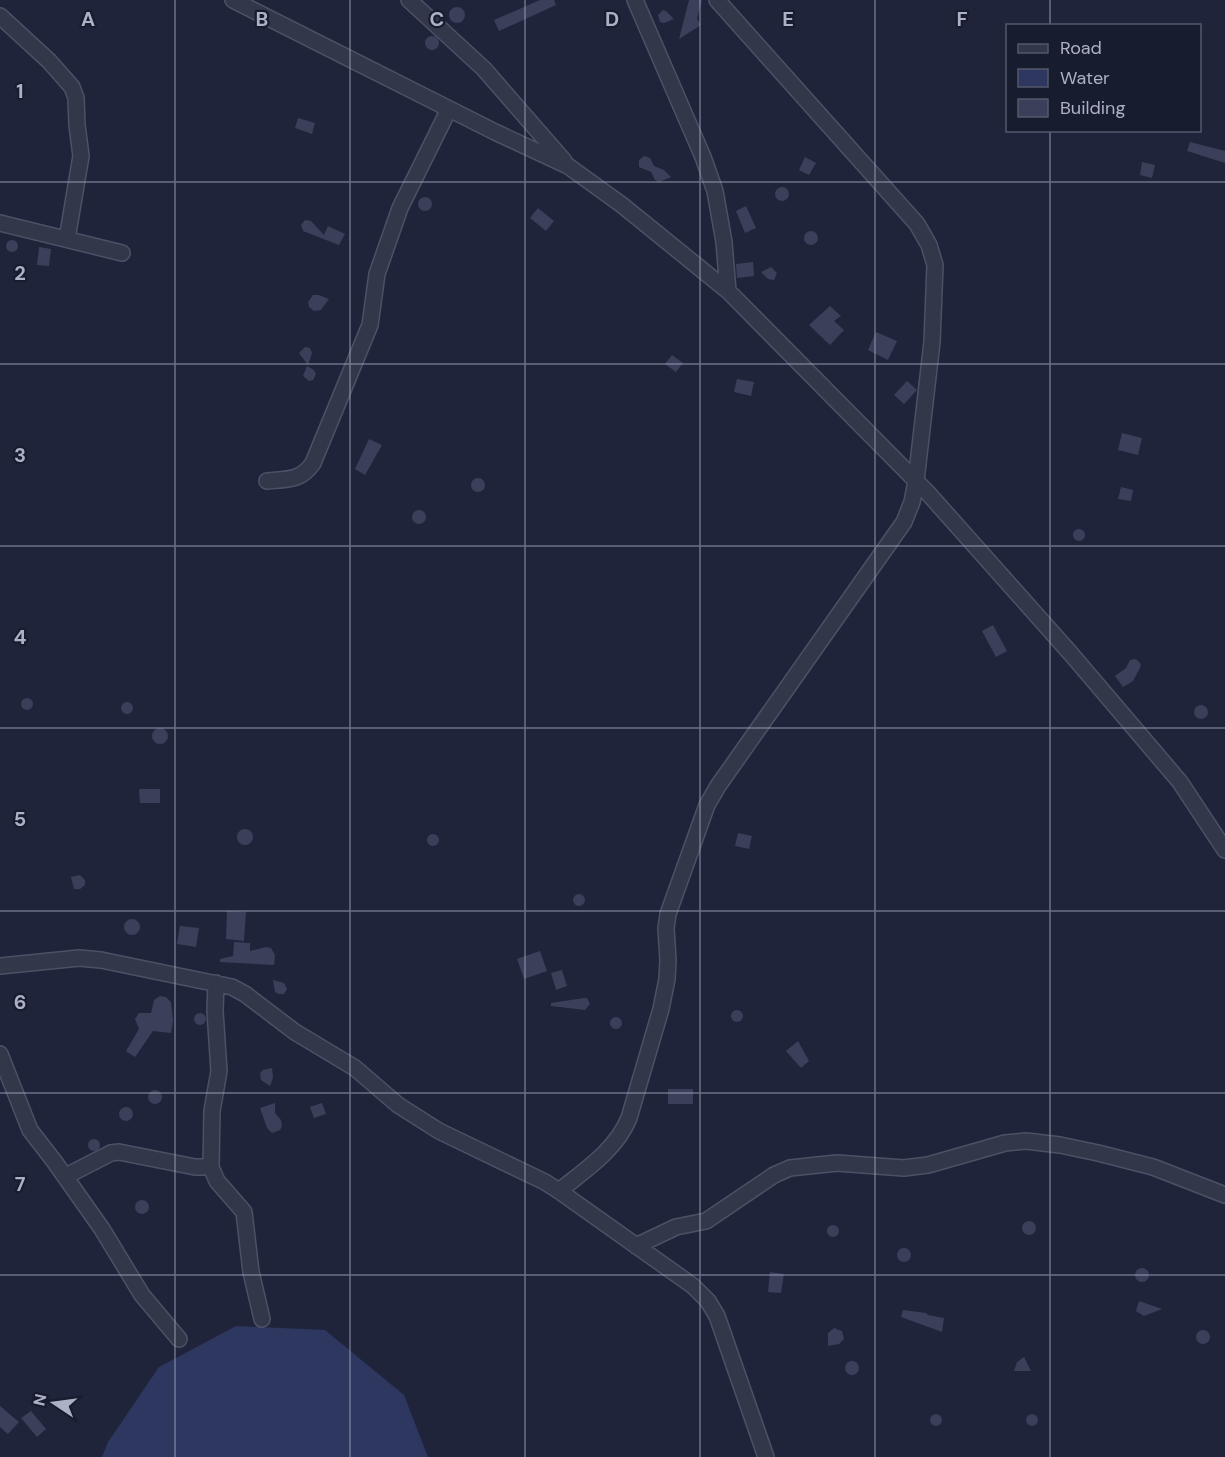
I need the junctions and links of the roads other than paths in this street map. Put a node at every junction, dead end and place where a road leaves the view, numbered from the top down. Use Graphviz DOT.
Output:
graph roads {
  1 [pos="233,0"];
  2 [pos="409,0"];
  3 [pos="635,0"];
  4 [pos="717,0"];
  5 [pos="0,16"];
  6 [pos="449,109"];
  7 [pos="568,166"];
  8 [pos="0,224"];
  9 [pos="67,239"];
  10 [pos="122,254"];
  11 [pos="728,291"];
  12 [pos="267,481"];
  13 [pos="915,481"];
  14 [pos="1225,849"];
  15 [pos="0,966"];
  16 [pos="216,983"];
  17 [pos="0,1053"];
  18 [pos="211,1167"];
  19 [pos="66,1176"];
  20 [pos="559,1191"];
  21 [pos="1225,1195"];
  22 [pos="636,1246"];
  23 [pos="262,1319"];
  24 [pos="179,1339"];
  25 [pos="766,1457"];
  1 -- 6 [label="street"];
  2 -- 7 [label="street"];
  3 -- 11 [label="street"];
  4 -- 13 [label="street"];
  5 -- 9 [label="street"];
  6 -- 7 [label="street"];
  6 -- 12 [label="street"];
  7 -- 11 [label="street"];
  8 -- 9 [label="street"];
  9 -- 10 [label="street"];
  11 -- 13 [label="street"];
  13 -- 14 [label="street"];
  13 -- 20 [label="street"];
  15 -- 16 [label="street"];
  16 -- 18 [label="street"];
  16 -- 20 [label="street"];
  17 -- 19 [label="street"];
  18 -- 19 [label="street"];
  18 -- 23 [label="street"];
  19 -- 24 [label="street"];
  20 -- 22 [label="street"];
  21 -- 22 [label="street"];
  22 -- 25 [label="street"];
}
